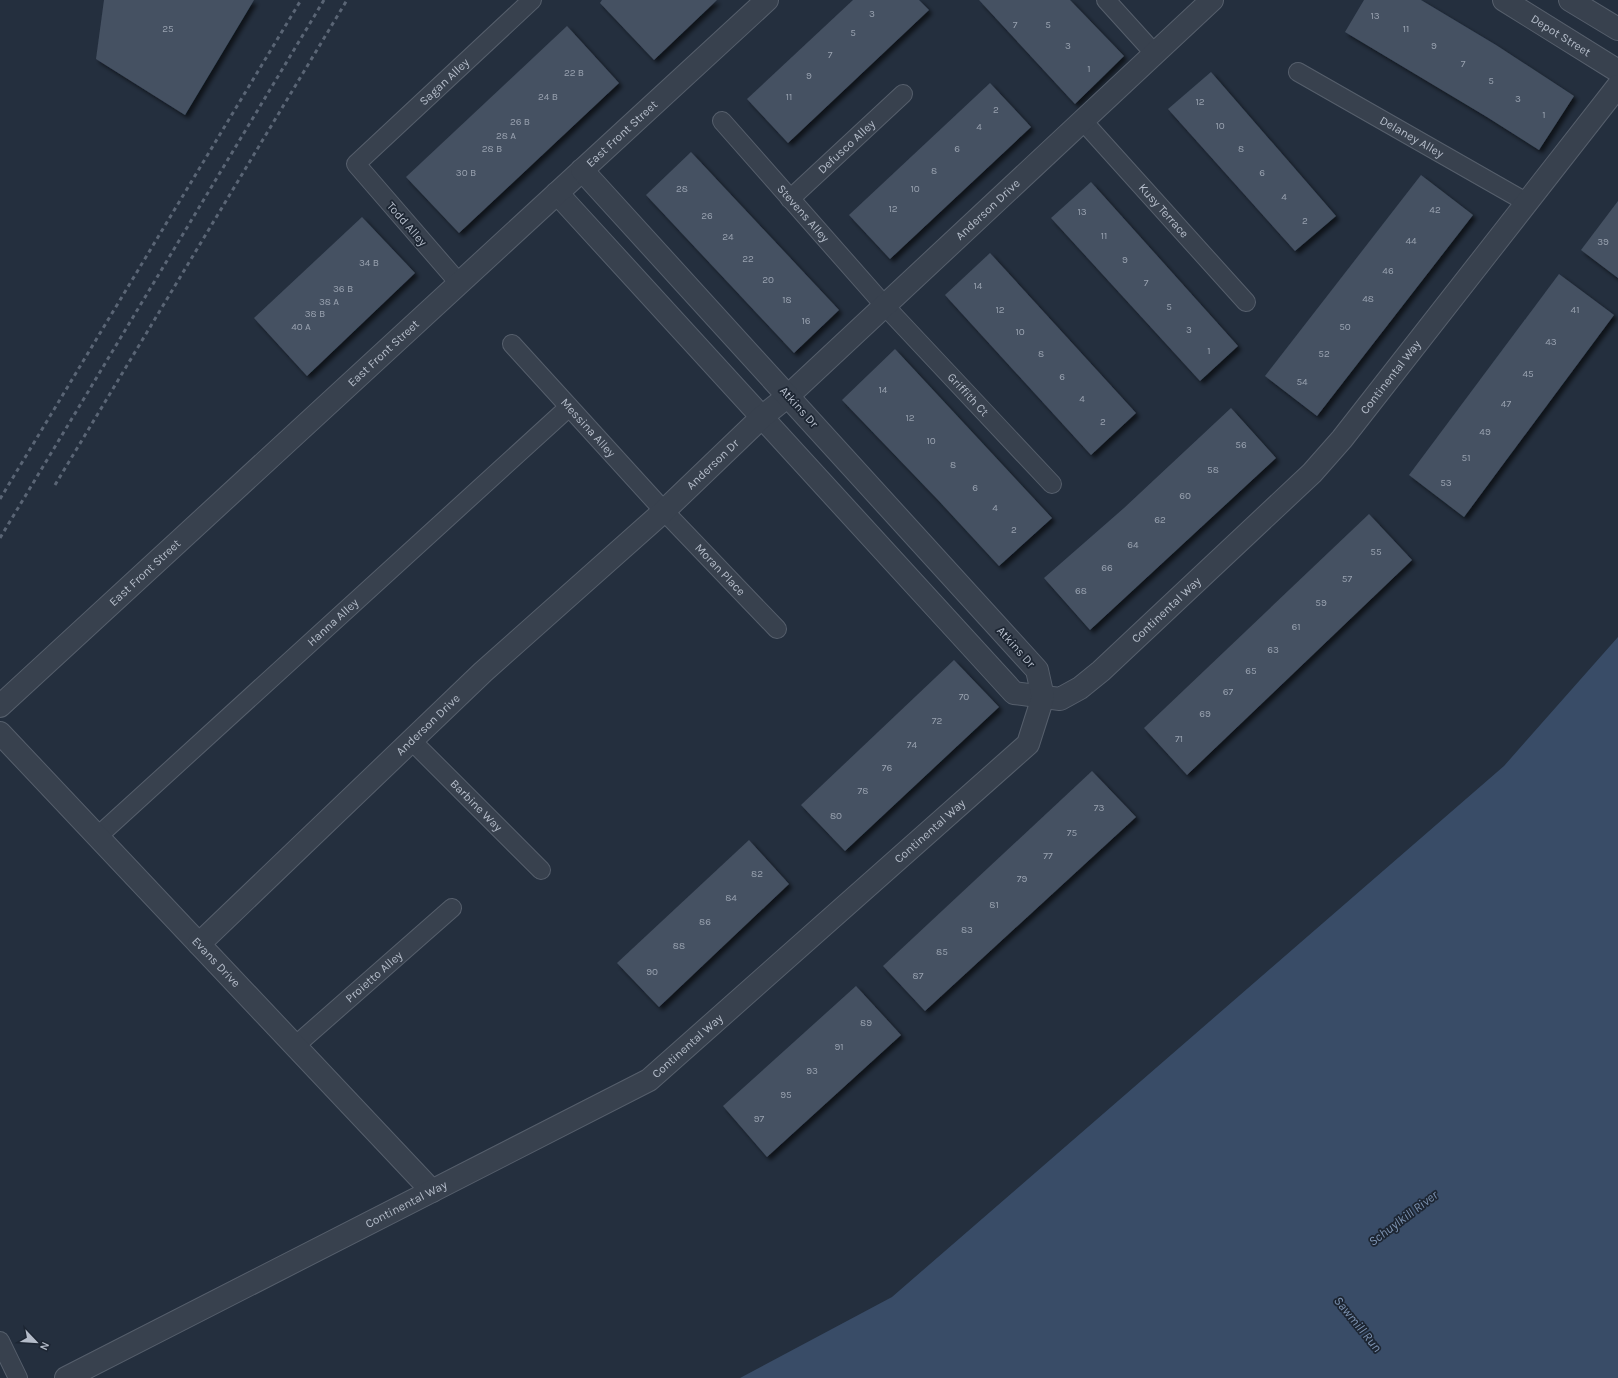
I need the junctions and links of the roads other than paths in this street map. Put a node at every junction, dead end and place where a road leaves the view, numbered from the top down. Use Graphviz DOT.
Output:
graph roads {
  1 [pos="532,0"];
  2 [pos="767,0"];
  3 [pos="1106,0"];
  4 [pos="1212,0"];
  5 [pos="1504,0"];
  6 [pos="1570,0"];
  7 [pos="1618,30"];
  8 [pos="1154,53"];
  9 [pos="1618,71"];
  10 [pos="1298,72"];
  11 [pos="1618,86"];
  12 [pos="903,94"];
  13 [pos="1082,120"];
  14 [pos="722,121"];
  15 [pos="356,164"];
  16 [pos="582,170"];
  17 [pos="557,193"];
  18 [pos="790,199"];
  19 [pos="1526,202"];
  20 [pos="459,283"];
  21 [pos="1246,302"];
  22 [pos="884,305"];
  23 [pos="512,344"];
  24 [pos="788,396"];
  25 [pos="569,407"];
  26 [pos="762,418"];
  27 [pos="1052,484"];
  28 [pos="664,511"];
  29 [pos="777,629"];
  30 [pos="1043,698"];
  31 [pos="0,706"];
  32 [pos="0,733"];
  33 [pos="412,741"];
  34 [pos="97,837"];
  35 [pos="540,870"];
  36 [pos="452,908"];
  37 [pos="199,944"];
  38 [pos="295,1046"];
  39 [pos="432,1191"];
  40 [pos="0,1341"];
  41 [pos="18,1378"];
  42 [pos="66,1378"];
  1 -- 15 [label="lane, Sagan Alley"];
  2 -- 16 [label="street, East Front Street"];
  3 -- 8 [label="lane"];
  4 -- 8 [label="street, Anderson Drive"];
  5 -- 9 [label="street, Depot Street"];
  6 -- 7 [label="street"];
  8 -- 13 [label="street, Anderson Drive"];
  10 -- 19 [label="lane, Delaney Alley"];
  11 -- 19 [label="street, Continental Way"];
  12 -- 18 [label="lane, Defusco Alley"];
  13 -- 21 [label="lane, Kusy Terrace"];
  13 -- 22 [label="street, Anderson Drive"];
  14 -- 18 [label="lane, Stevens Alley"];
  15 -- 20 [label="lane, Todd Alley"];
  16 -- 17 [label="street, East Front Street"];
  16 -- 24 [label="street, Atkins Dr"];
  17 -- 20 [label="street, East Front Street"];
  17 -- 26 [label="street"];
  18 -- 22 [label="lane, Stevens Alley"];
  19 -- 30 [label="street, Continental Way"];
  20 -- 31 [label="street, East Front Street"];
  22 -- 24 [label="street, Anderson Drive"];
  22 -- 27 [label="lane, Griffith Ct"];
  23 -- 25 [label="lane, Messina Alley"];
  24 -- 26 [label="street, Anderson Drive"];
  24 -- 30 [label="street, Atkins Dr"];
  25 -- 28 [label="lane, Messina Alley"];
  25 -- 34 [label="lane, Hanna Alley"];
  26 -- 28 [label="street, Anderson Dr"];
  26 -- 30 [label="street"];
  28 -- 29 [label="lane, Moran Place"];
  28 -- 33 [label="street, Anderson Drive"];
  30 -- 39 [label="street, Continental Way"];
  32 -- 34 [label="street, Evans Drive"];
  33 -- 35 [label="lane, Barbine Way"];
  33 -- 37 [label="street, Anderson Drive"];
  34 -- 37 [label="street, Evans Drive"];
  36 -- 38 [label="lane, Proietto Alley"];
  37 -- 38 [label="street, Evans Drive"];
  38 -- 39 [label="street, Evans Drive"];
  39 -- 42 [label="street, Continental Way"];
  40 -- 41 [label="lane"];
}
